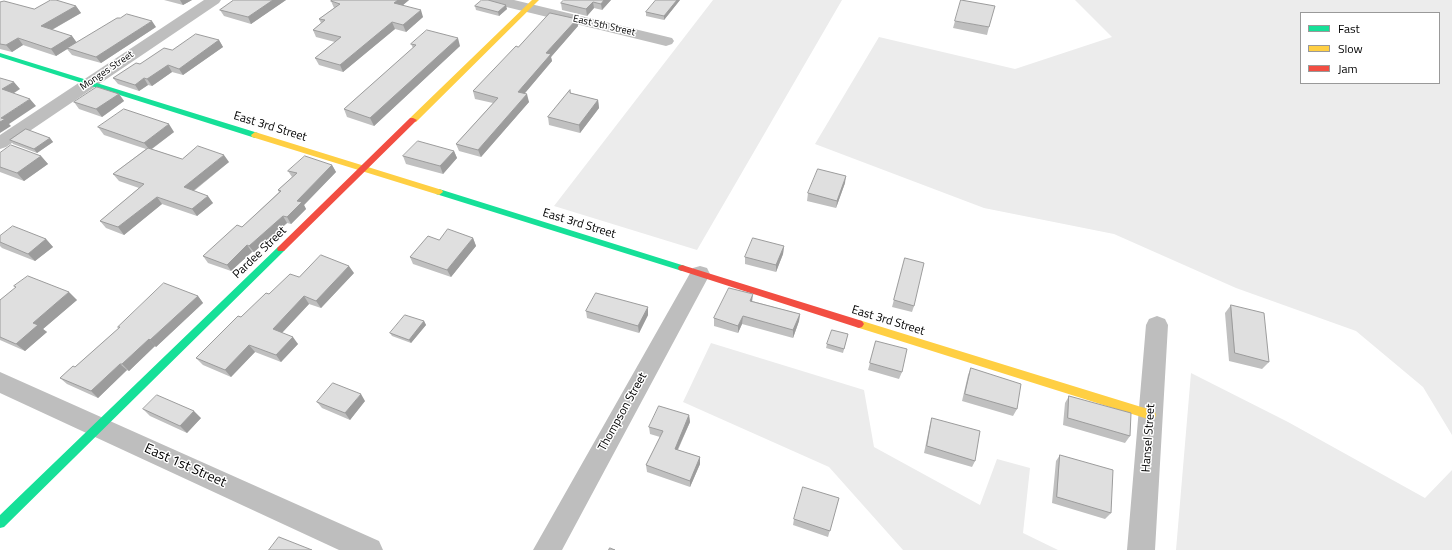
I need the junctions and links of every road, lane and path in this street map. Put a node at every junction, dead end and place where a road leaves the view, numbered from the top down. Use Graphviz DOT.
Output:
graph roads {
  1 [pos="214,0"];
  2 [pos="495,0"];
  3 [pos="532,4"];
  4 [pos="666,41"];
  5 [pos="0,55"];
  6 [pos="90,83"];
  7 [pos="0,143"];
  8 [pos="363,168"];
  9 [pos="700,274"];
  10 [pos="1157,326"];
  11 [pos="0,382"];
  12 [pos="1150,415"];
  13 [pos="99,427"];
  14 [pos="0,523"];
  15 [pos="369,550"];
  16 [pos="547,550"];
  17 [pos="1141,550"];
  1 -- 6 [label="street, Monges Street"];
  2 -- 3 [label="street, East 5th Street"];
  3 -- 4 [label="street, East 5th Street"];
  3 -- 8 [label="street, Pardee Street"];
  5 -- 6 [label="street, East 3rd Street"];
  6 -- 7 [label="street, Monges Street"];
  6 -- 8 [label="street, East 3rd Street"];
  8 -- 9 [label="street, East 3rd Street"];
  8 -- 13 [label="street, Pardee Street"];
  9 -- 12 [label="street, East 3rd Street"];
  9 -- 16 [label="street, Thompson Street"];
  10 -- 12 [label="street, Hansel Street"];
  11 -- 13 [label="street, East 1st Street"];
  12 -- 17 [label="street, Hansel Street"];
  13 -- 14 [label="street, Pardee Street"];
  13 -- 15 [label="street, East 1st Street"];
}
